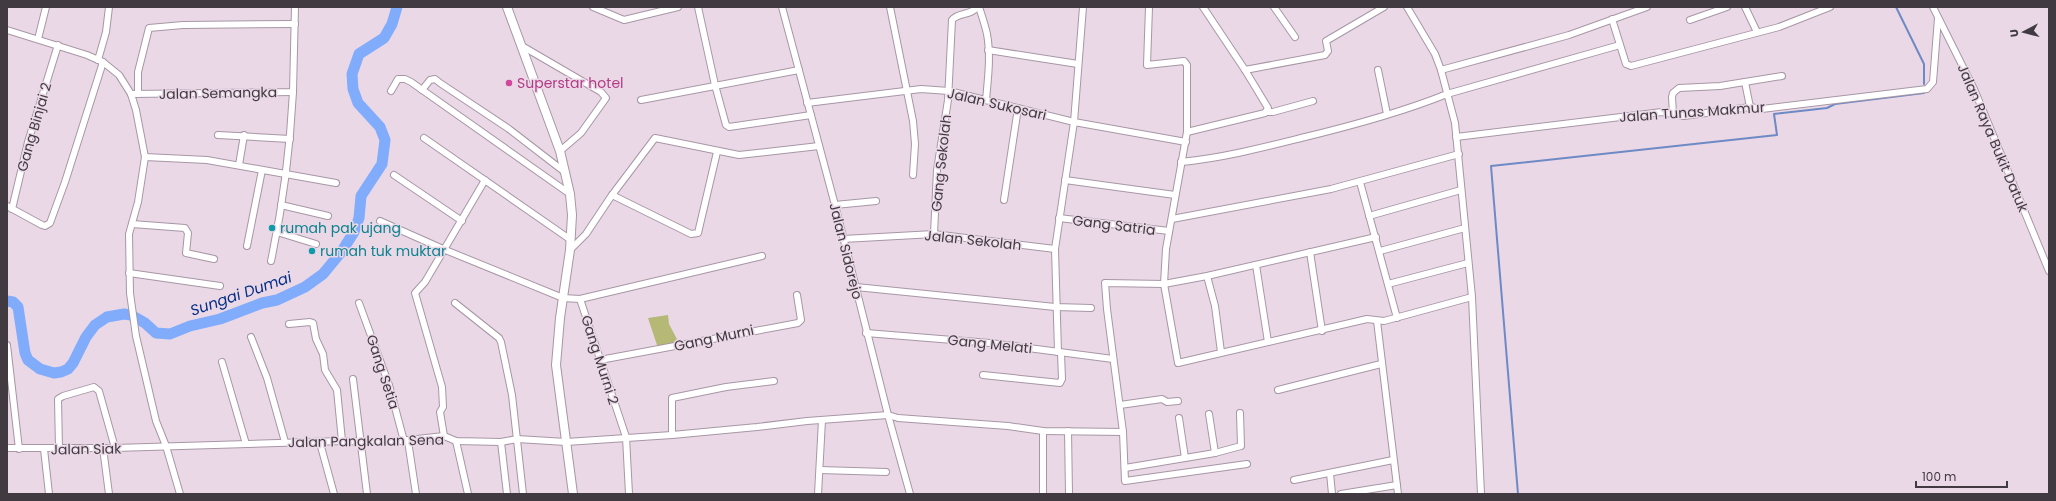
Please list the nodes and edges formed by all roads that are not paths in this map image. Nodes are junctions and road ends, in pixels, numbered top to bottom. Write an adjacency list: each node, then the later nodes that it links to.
1 (46, 7): 31 (street)
2 (109, 7): 36 (street)
3 (295, 7): 27 (street, Jalan Semangka)
4 (507, 7): 34 (main road)
5 (593, 7): 23 (street)
6 (678, 7): 23 (street)
7 (698, 7): 44 (street)
8 (782, 7): 38 (street, Jalan Sidorejo)
9 (890, 7): 46 (street)
10 (978, 7): 35 (street); 48 (street, Gang Sekolah)
11 (1083, 7): 37 (street)
12 (1149, 7): 64 (street)
13 (1203, 7): 39 (street)
14 (1274, 7): 30 (street)
15 (1384, 7): 39 (street)
16 (1407, 7): 41 (street)
17 (1647, 7): 25 (street)
18 (1727, 7): 22 (street)
19 (1745, 7): 29 (street)
20 (1830, 7): 29 (street)
21 (1933, 7): 24 (street, Jalan Raya Bukit Datuk)
22 (1710, 9): 26 (street)
23 (657, 10)
24 (1938, 18): 57 (street, Jalan Tunas Makmur); 122 (street, Jalan Raya Bukit Datuk)
25 (1612, 19): 33 (street); 41 (street)
26 (1690, 20)
27 (295, 24): 49 (street, Jalan Semangka); 51 (street)
28 (7, 30): 31 (street)
29 (1757, 32): 33 (street)
30 (1295, 37)
31 (38, 39): 32 (street)
32 (58, 45): 36 (street); 95 (street, Gang Binjai 2)
33 (1620, 45): 52 (street)
34 (522, 46): 72 (main road); 72 (street)
35 (988, 50): 37 (street); 54 (street)
36 (101, 61): 50 (street); 95 (street)
37 (1078, 64): 63 (street)
38 (799, 70): 44 (street); 56 (street, Jalan Sidorejo)
39 (1246, 70): 59 (street)
40 (1378, 70): 60 (street)
41 (1441, 70): 52 (street)
42 (1782, 76): 43 (street)
43 (1745, 82): 57 (street); 61 (street)
44 (715, 85): 53 (street); 62 (street)
45 (422, 90): 47 (street); 79 (street); 88 (street)
46 (908, 90): 48 (street, Jalan Sukosari); 56 (street, Jalan Sukosari); 82 (street)
47 (390, 91)
48 (949, 91): 54 (street, Jalan Sukosari); 106 (street, Gang Sekolah)
49 (293, 92): 51 (street, Jalan Semangka); 69 (street)
50 (130, 94): 51 (street, Jalan Semangka); 75 (street)
51 (138, 94)
52 (1447, 94): 60 (street); 67 (street)
53 (641, 100)
54 (986, 100): 58 (street, Jalan Sukosari)
55 (1313, 101): 59 (street)
56 (807, 103): 62 (street, Jalan Sidorejo)
57 (1750, 107): 61 (street, Jalan Tunas Makmur)
58 (1018, 108): 63 (street, Jalan Sukosari); 91 (street)
59 (1266, 112): 64 (street)
60 (1387, 114): 76 (street)
61 (1673, 114): 67 (street, Jalan Tunas Makmur)
62 (810, 115): 71 (street, Jalan Sidorejo)
63 (1074, 122): 70 (street, Jalan Sukosari); 84 (street)
64 (1187, 132): 70 (street)
65 (218, 135): 66 (street)
66 (244, 136): 69 (street); 77 (street)
67 (1456, 137): 74 (street)
68 (424, 138): 83 (street)
69 (290, 139): 80 (street)
70 (1186, 142): 76 (street)
71 (819, 146): 73 (street); 94 (street, Jalan Sidorejo)
72 (560, 151): 79 (main road)
73 (717, 152): 89 (street); 89 (street)
74 (1459, 154): 85 (street); 87 (street)
75 (146, 157): 77 (street); 102 (street)
76 (1181, 162): 90 (street)
77 (239, 165): 78 (street)
78 (262, 170): 80 (street); 111 (street)
79 (566, 172): 88 (main road)
80 (285, 174): 86 (street); 93 (street)
81 (394, 175): 101 (street)
82 (913, 175)
83 (485, 180): 101 (street); 109 (street)
84 (1065, 180): 90 (street); 98 (street)
85 (1360, 182): 97 (street); 99 (street)
86 (336, 183)
87 (1461, 190): 97 (street); 103 (street)
88 (570, 194): 109 (main road)
89 (612, 195): 114 (street)
90 (1175, 195): 99 (street)
91 (1004, 200)
92 (876, 201): 94 (street)
93 (281, 205): 96 (street); 105 (street)
94 (835, 205): 108 (street, Jalan Sidorejo)
95 (10, 207)
96 (328, 216)
97 (1369, 216): 107 (street)
98 (1059, 218): 104 (street, Gang Satria); 113 (street)
99 (1172, 219): 104 (street)
100 (380, 221): 112 (street, Gang Murni 2)
101 (462, 221): 112 (street)
102 (132, 224): 118 (street); 123 (street)
103 (1465, 228): 115 (street); 120 (street)
104 (1169, 231): 125 (street)
105 (277, 232): 110 (street); 119 (street)
106 (934, 234): 108 (street, Jalan Sekolah); 113 (street, Jalan Sekolah)
107 (1376, 238): 115 (street); 116 (street)
108 (843, 239): 128 (street, Jalan Sidorejo)
109 (571, 240): 114 (main road)
110 (316, 244)
111 (247, 246)
112 (443, 249): 131 (street, Gang Murni 2); 166 (street)
113 (1055, 249): 135 (street)
114 (570, 250): 131 (main road)
115 (1380, 251): 126 (street)
116 (1310, 252): 121 (street); 140 (street)
117 (762, 256): 132 (street)
118 (214, 259)
119 (271, 261)
120 (1468, 263): 126 (street); 130 (street)
121 (1256, 265): 124 (street); 143 (street)
122 (2049, 271)
123 (129, 273): 127 (street); 178 (street)
124 (1207, 276): 125 (street); 146 (street)
125 (1164, 284): 146 (street); 147 (street)
126 (1388, 284): 137 (street)
127 (220, 286)
128 (856, 287): 135 (street); 141 (street, Jalan Sidorejo)
129 (797, 294): 148 (street, Gang Murni)
130 (1472, 297): 137 (street); 213 (street)
131 (563, 298): 132 (street, Gang Murni 2); 174 (main road)
132 (580, 299): 148 (street, Gang Murni 2)
133 (359, 303): 170 (street, Gang Setia)
134 (455, 303): 168 (street)
135 (1055, 307): 136 (street); 145 (street)
136 (1091, 308)
137 (1397, 318): 138 (street)
138 (1377, 321): 140 (street); 150 (street)
139 (289, 324): 169 (street)
140 (1322, 331): 143 (street)
141 (866, 333): 145 (street, Gang Melati); 159 (street, Jalan Sidorejo)
142 (252, 337): 172 (street)
143 (1268, 342): 146 (street)
144 (7, 345): 182 (street)
145 (1059, 352): 147 (street, Gang Melati); 151 (street)
146 (1221, 352)
147 (1114, 359): 156 (street)
148 (600, 360): 167 (street, Gang Murni 2)
149 (222, 362): 177 (street)
150 (1381, 364): 154 (street); 187 (street)
151 (983, 375)
152 (353, 379): 176 (street)
153 (774, 381): 165 (street)
154 (1278, 390)
155 (1178, 401): 156 (street)
156 (1120, 404): 164 (street)
157 (1240, 413): 185 (street)
158 (1209, 414): 185 (street)
159 (888, 415): 161 (street, Jalan Pangkalan Sena); 162 (street, Jalan Pangkalan Sena); 207 (street, Jalan Sidorejo)
160 (1179, 418): 186 (street)
161 (822, 420): 165 (street, Jalan Pangkalan Sena); 190 (street)
162 (1044, 431): 163 (street, Jalan Pangkalan Sena); 208 (street)
163 (1068, 431): 164 (street, Jalan Pangkalan Sena); 209 (street)
164 (1123, 432): 189 (street)
165 (672, 434): 167 (street, Jalan Pangkalan Sena)
166 (444, 436): 170 (street, Jalan Pangkalan Sena); 171 (street, Jalan Pangkalan Sena)
167 (626, 436): 174 (street, Jalan Pangkalan Sena); 205 (street, Gang Murni 2)
168 (518, 439): 173 (street, Jalan Pangkalan Sena); 174 (street, Jalan Pangkalan Sena); 203 (street)
169 (342, 441): 175 (street, Jalan Pangkalan Sena); 176 (street, Jalan Pangkalan Sena)
170 (406, 441): 176 (street, Jalan Pangkalan Sena); 200 (street, Gang Setia)
171 (456, 441): 173 (street, Jalan Pangkalan Sena); 201 (street)
172 (286, 442): 175 (street, Jalan Pangkalan Sena); 177 (street, Jalan Pangkalan Sena)
173 (501, 442): 202 (street)
174 (566, 442): 204 (main road)
175 (320, 443): 198 (street)
176 (361, 443): 199 (street)
177 (246, 444): 178 (street, Jalan Pangkalan Sena)
178 (166, 446): 181 (street, Jalan Siak); 197 (street)
179 (7, 448): 182 (street, Jalan Siak)
180 (103, 448): 181 (street, Jalan Siak); 184 (street, Jalan Siak); 196 (street)
181 (115, 448): 184 (street)
182 (19, 449): 183 (street, Jalan Siak)
183 (44, 449): 184 (street, Jalan Siak); 195 (street)
184 (59, 449)
185 (1215, 453): 186 (street)
186 (1184, 458): 189 (street)
187 (1393, 460): 192 (street); 194 (street)
188 (1247, 464): 189 (street)
189 (1124, 468)
190 (820, 470): 191 (street); 206 (street)
191 (886, 472)
192 (1330, 473): 193 (street); 210 (street)
193 (1294, 480)
194 (1397, 485): 211 (street); 212 (street)
195 (49, 494)
196 (109, 494)
197 (180, 494)
198 (334, 494)
199 (367, 494)
200 (416, 494)
201 (468, 494)
202 (507, 494)
203 (523, 494)
204 (573, 494)
205 (629, 494)
206 (818, 494)
207 (910, 494)
208 (1042, 494)
209 (1069, 494)
210 (1332, 494)
211 (1341, 494)
212 (1398, 494)
213 (1481, 494)

